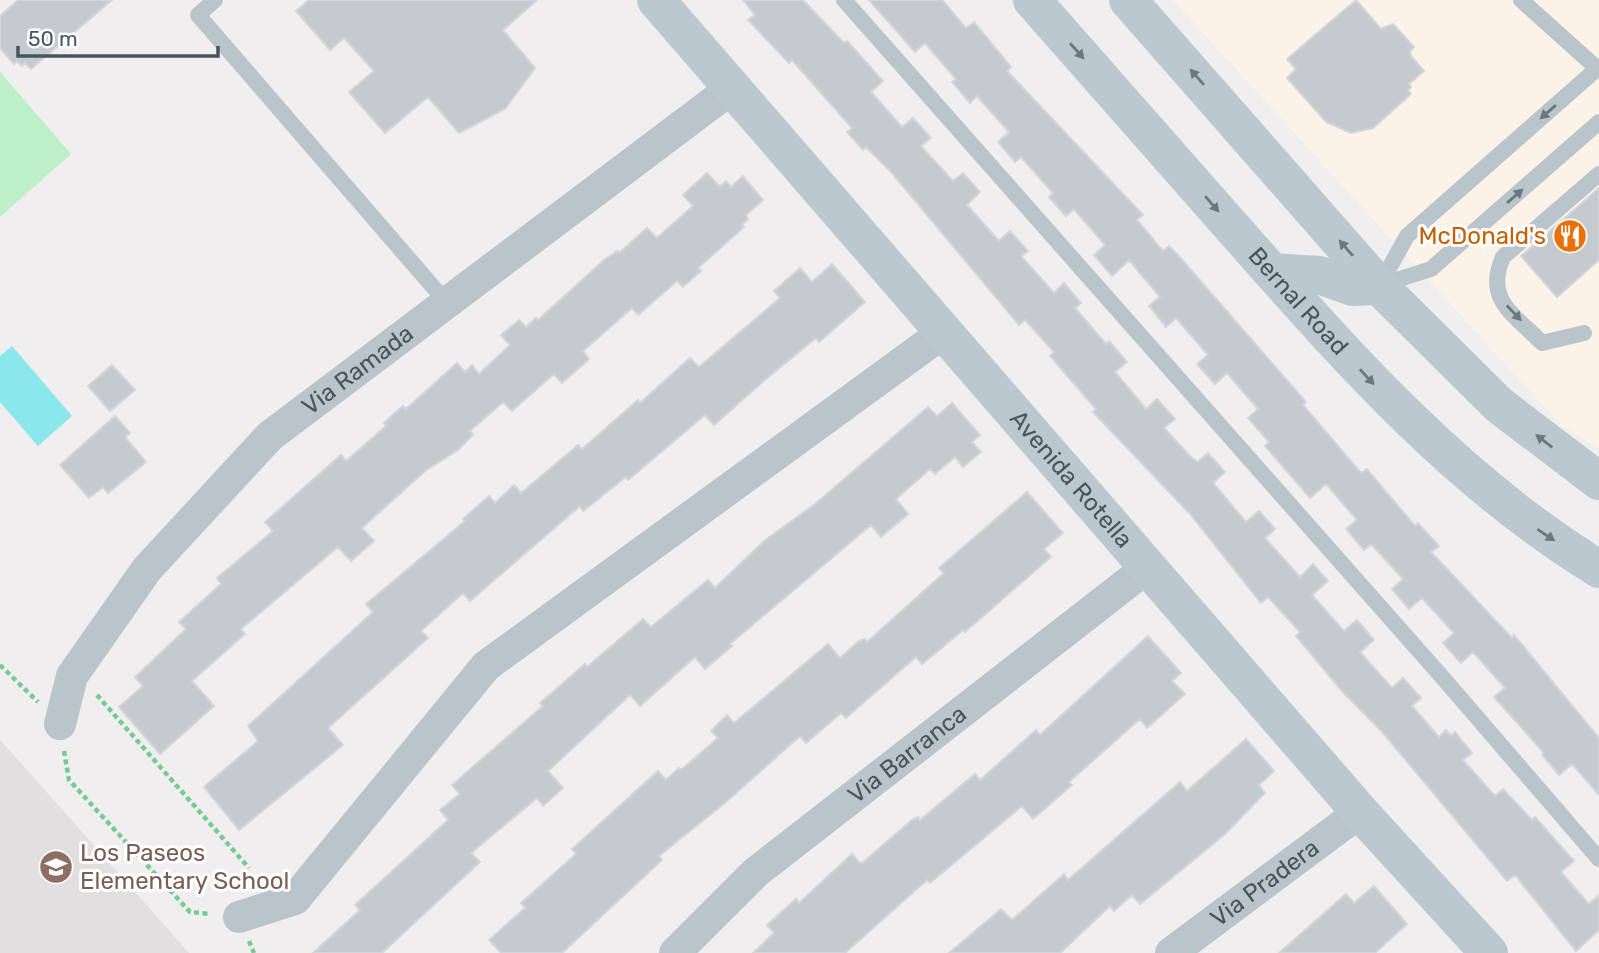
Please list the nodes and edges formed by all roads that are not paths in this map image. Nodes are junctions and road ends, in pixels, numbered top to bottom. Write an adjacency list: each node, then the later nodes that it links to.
1 (215, 0): 13 (lane)
2 (656, 0): 8 (main road, Avenida Rotella)
3 (844, 0): 21 (lane)
4 (1032, 0): 11 (main road, Bernal Road, one-way to 11)
5 (1128, 0): 12 (main road, one-way to 5)
6 (1521, 0): 7 (lane)
7 (1599, 68): 12 (lane, one-way to 12)
8 (732, 88): 13 (street, Via Ramada); 14 (main road, Avenida Rotella)
9 (1599, 122): 12 (lane, one-way to 9)
10 (1599, 174): 15 (lane, one-way to 15)
11 (1272, 272): 12 (main road); 18 (main road, Bernal Road, one-way to 18)
12 (1379, 286): 16 (main road, one-way to 12)
13 (447, 303): 19 (street, Via Ramada)
14 (944, 332): 17 (main road, Avenida Rotella); 22 (street)
15 (1584, 333)
16 (1599, 481)
17 (1147, 567): 20 (main road, Avenida Rotella); 23 (street, Via Barranca)
18 (1599, 569)
19 (60, 724)
20 (1360, 812): 24 (street, Via Pradera); 25 (main road, Avenida Rotella)
21 (1599, 859)
22 (239, 917)
23 (675, 953)
24 (1171, 953)
25 (1489, 953)

